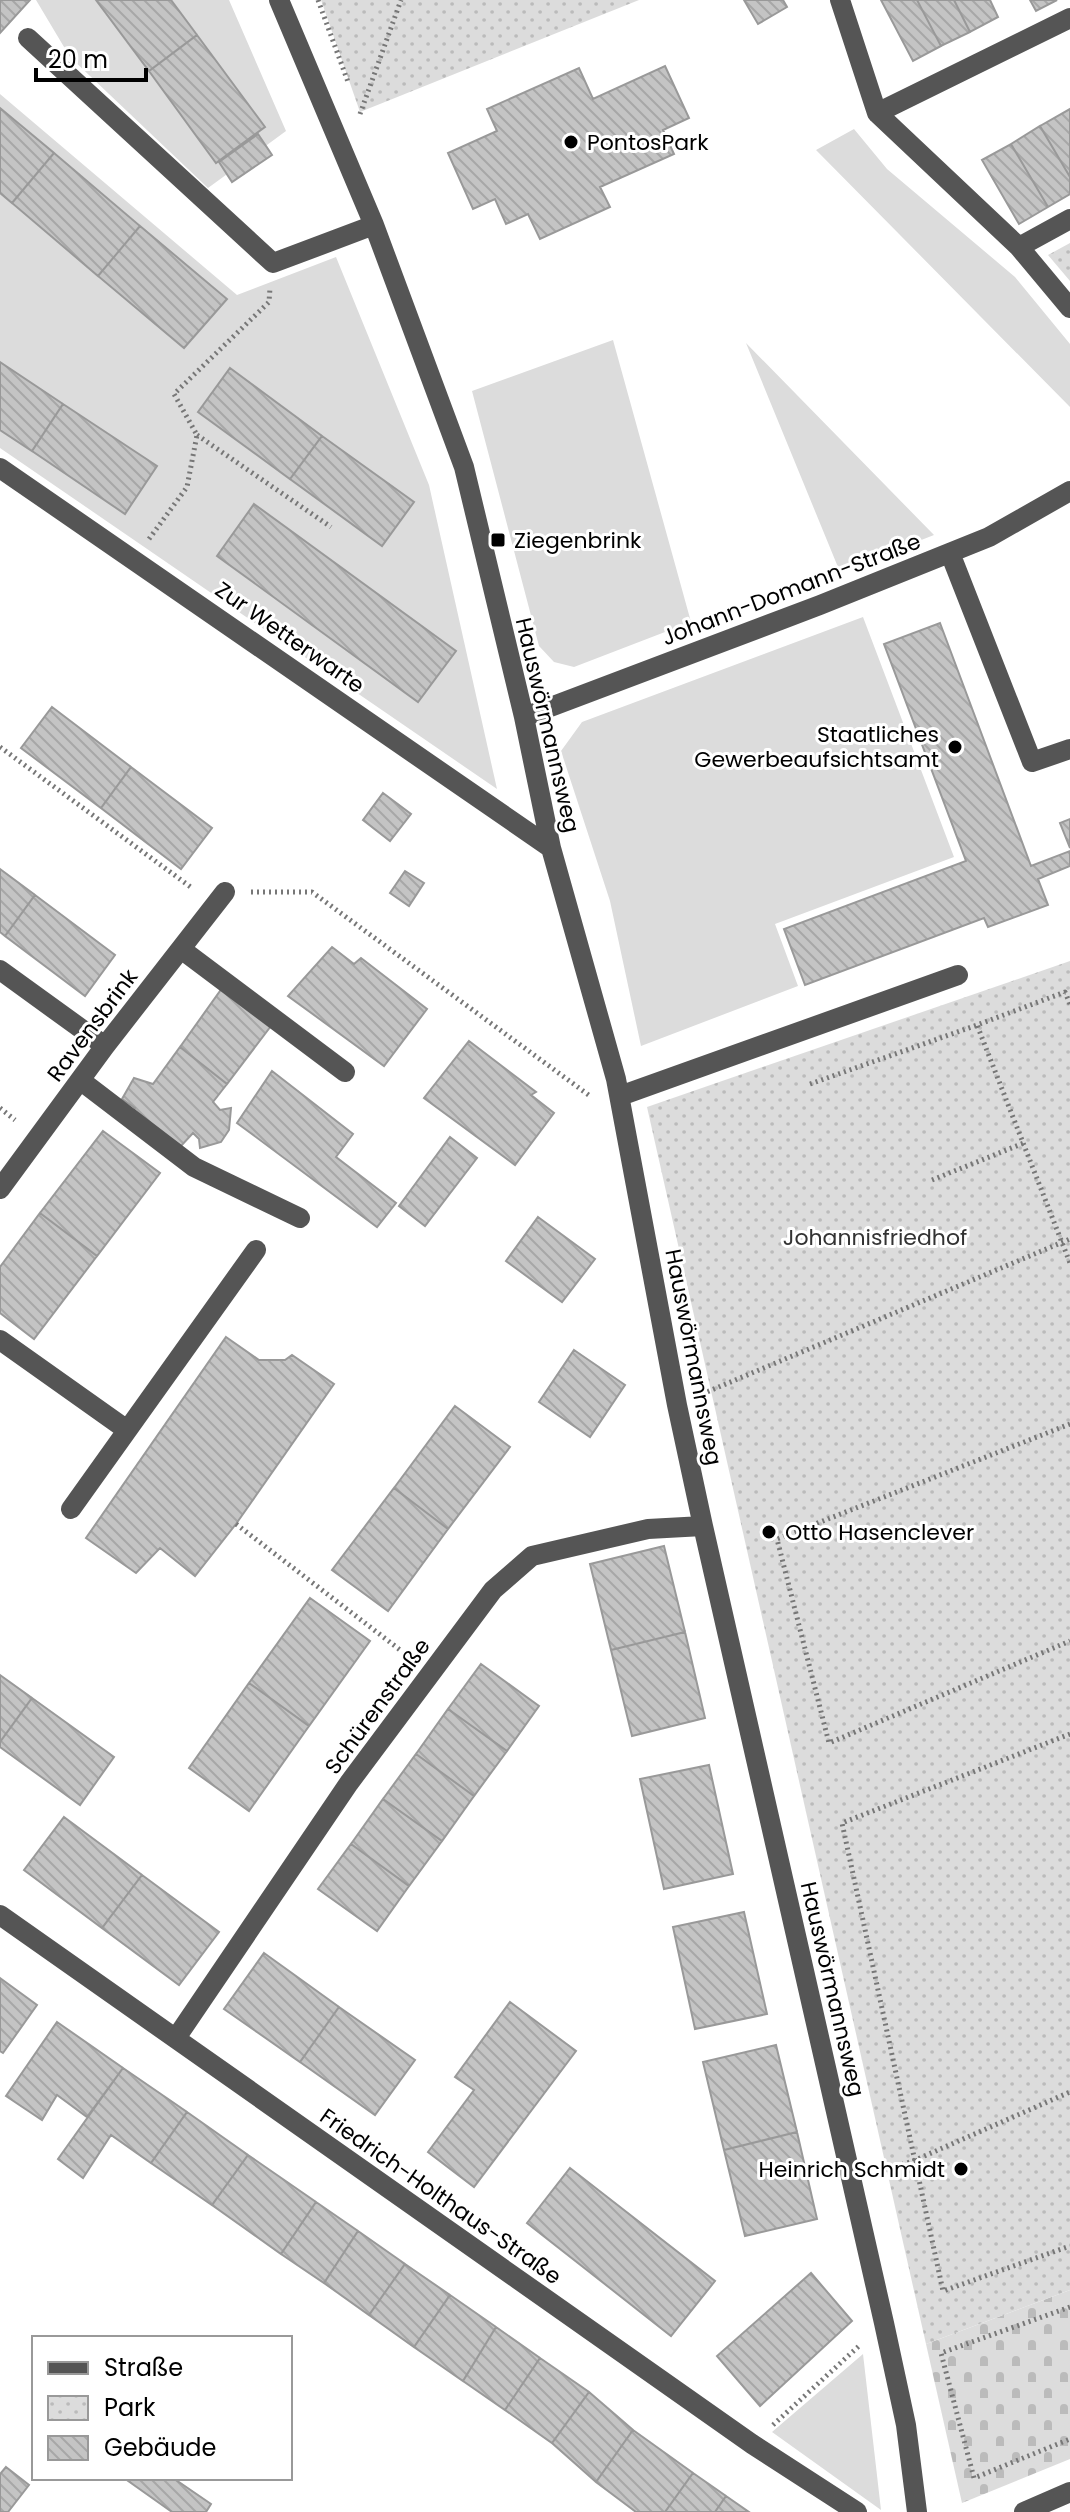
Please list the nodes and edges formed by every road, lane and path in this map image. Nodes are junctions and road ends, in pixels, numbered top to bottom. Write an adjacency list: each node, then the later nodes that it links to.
1 (279, 0): 9 (street, Hauswörmannsweg)
2 (401, 0): 7 (path)
3 (840, 0): 6 (street)
4 (1070, 18): 6 (street)
5 (28, 38): 11 (street)
6 (877, 113): 10 (street)
7 (360, 114)
8 (1070, 219): 10 (street)
9 (374, 225): 11 (street); 19 (street, Hauswörmannsweg)
10 (1019, 247): 12 (street)
11 (273, 263): 13 (path)
12 (1070, 308)
13 (197, 435): 16 (path); 18 (path)
14 (0, 468): 18 (street, Zur Wetterwarte)
15 (1070, 492): 17 (street, Johann-Domann-Straße)
16 (331, 527)
17 (950, 553): 19 (street, Johann-Domann-Straße); 21 (street)
18 (135, 560): 22 (street, Zur Wetterwarte)
19 (524, 717): 22 (street, Hauswörmannsweg)
20 (0, 747): 23 (path)
21 (1070, 749)
22 (551, 848): 34 (street, Hauswörmannsweg)
23 (220, 898): 24 (street, Ravensbrink); 35 (path)
24 (181, 949): 30 (street, Ravensbrink); 31 (street)
25 (0, 970): 30 (street)
26 (958, 975): 34 (street)
27 (1068, 991): 28 (path); 29 (path)
28 (1070, 1004)
29 (977, 1025): 33 (path); 36 (path)
30 (105, 1046): 32 (street, Ravensbrink)
31 (345, 1072)
32 (80, 1080): 38 (street, Ravensbrink); 39 (street)
33 (810, 1084)
34 (620, 1096): 35 (street, Hauswörmannsweg)
35 (626, 1123): 44 (street, Hauswörmannsweg)
36 (1024, 1143): 37 (path); 40 (path)
37 (932, 1180)
38 (0, 1189)
39 (300, 1218)
40 (1067, 1240): 42 (path); 44 (path)
41 (256, 1250): 46 (street)
42 (1070, 1263)
43 (0, 1340): 46 (street)
44 (677, 1405): 49 (street, Hauswörmannsweg)
45 (1070, 1424): 50 (path)
46 (127, 1430): 47 (street)
47 (71, 1509)
48 (236, 1524): 51 (path)
49 (703, 1526): 51 (street, Schürenstraße); 57 (street, Hauswörmannsweg)
50 (1070, 1641)
51 (431, 1673): 54 (street, Schürenstraße)
52 (1070, 1734): 56 (path)
53 (0, 1915): 54 (street, Friedrich-Holthaus-Straße)
54 (176, 2038): 62 (street, Friedrich-Holthaus-Straße)
55 (1070, 2092): 56 (path)
56 (913, 2161): 57 (path); 58 (path)
57 (852, 2180): 60 (street, Hauswörmannsweg)
58 (1070, 2246)
59 (1070, 2307): 61 (path)
60 (884, 2323): 62 (path); 65 (street, Hauswörmannsweg)
61 (1070, 2439)
62 (752, 2444): 64 (street, Friedrich-Holthaus-Straße)
63 (1070, 2492): 66 (street)
64 (857, 2512)
65 (917, 2512)
66 (1024, 2512)

